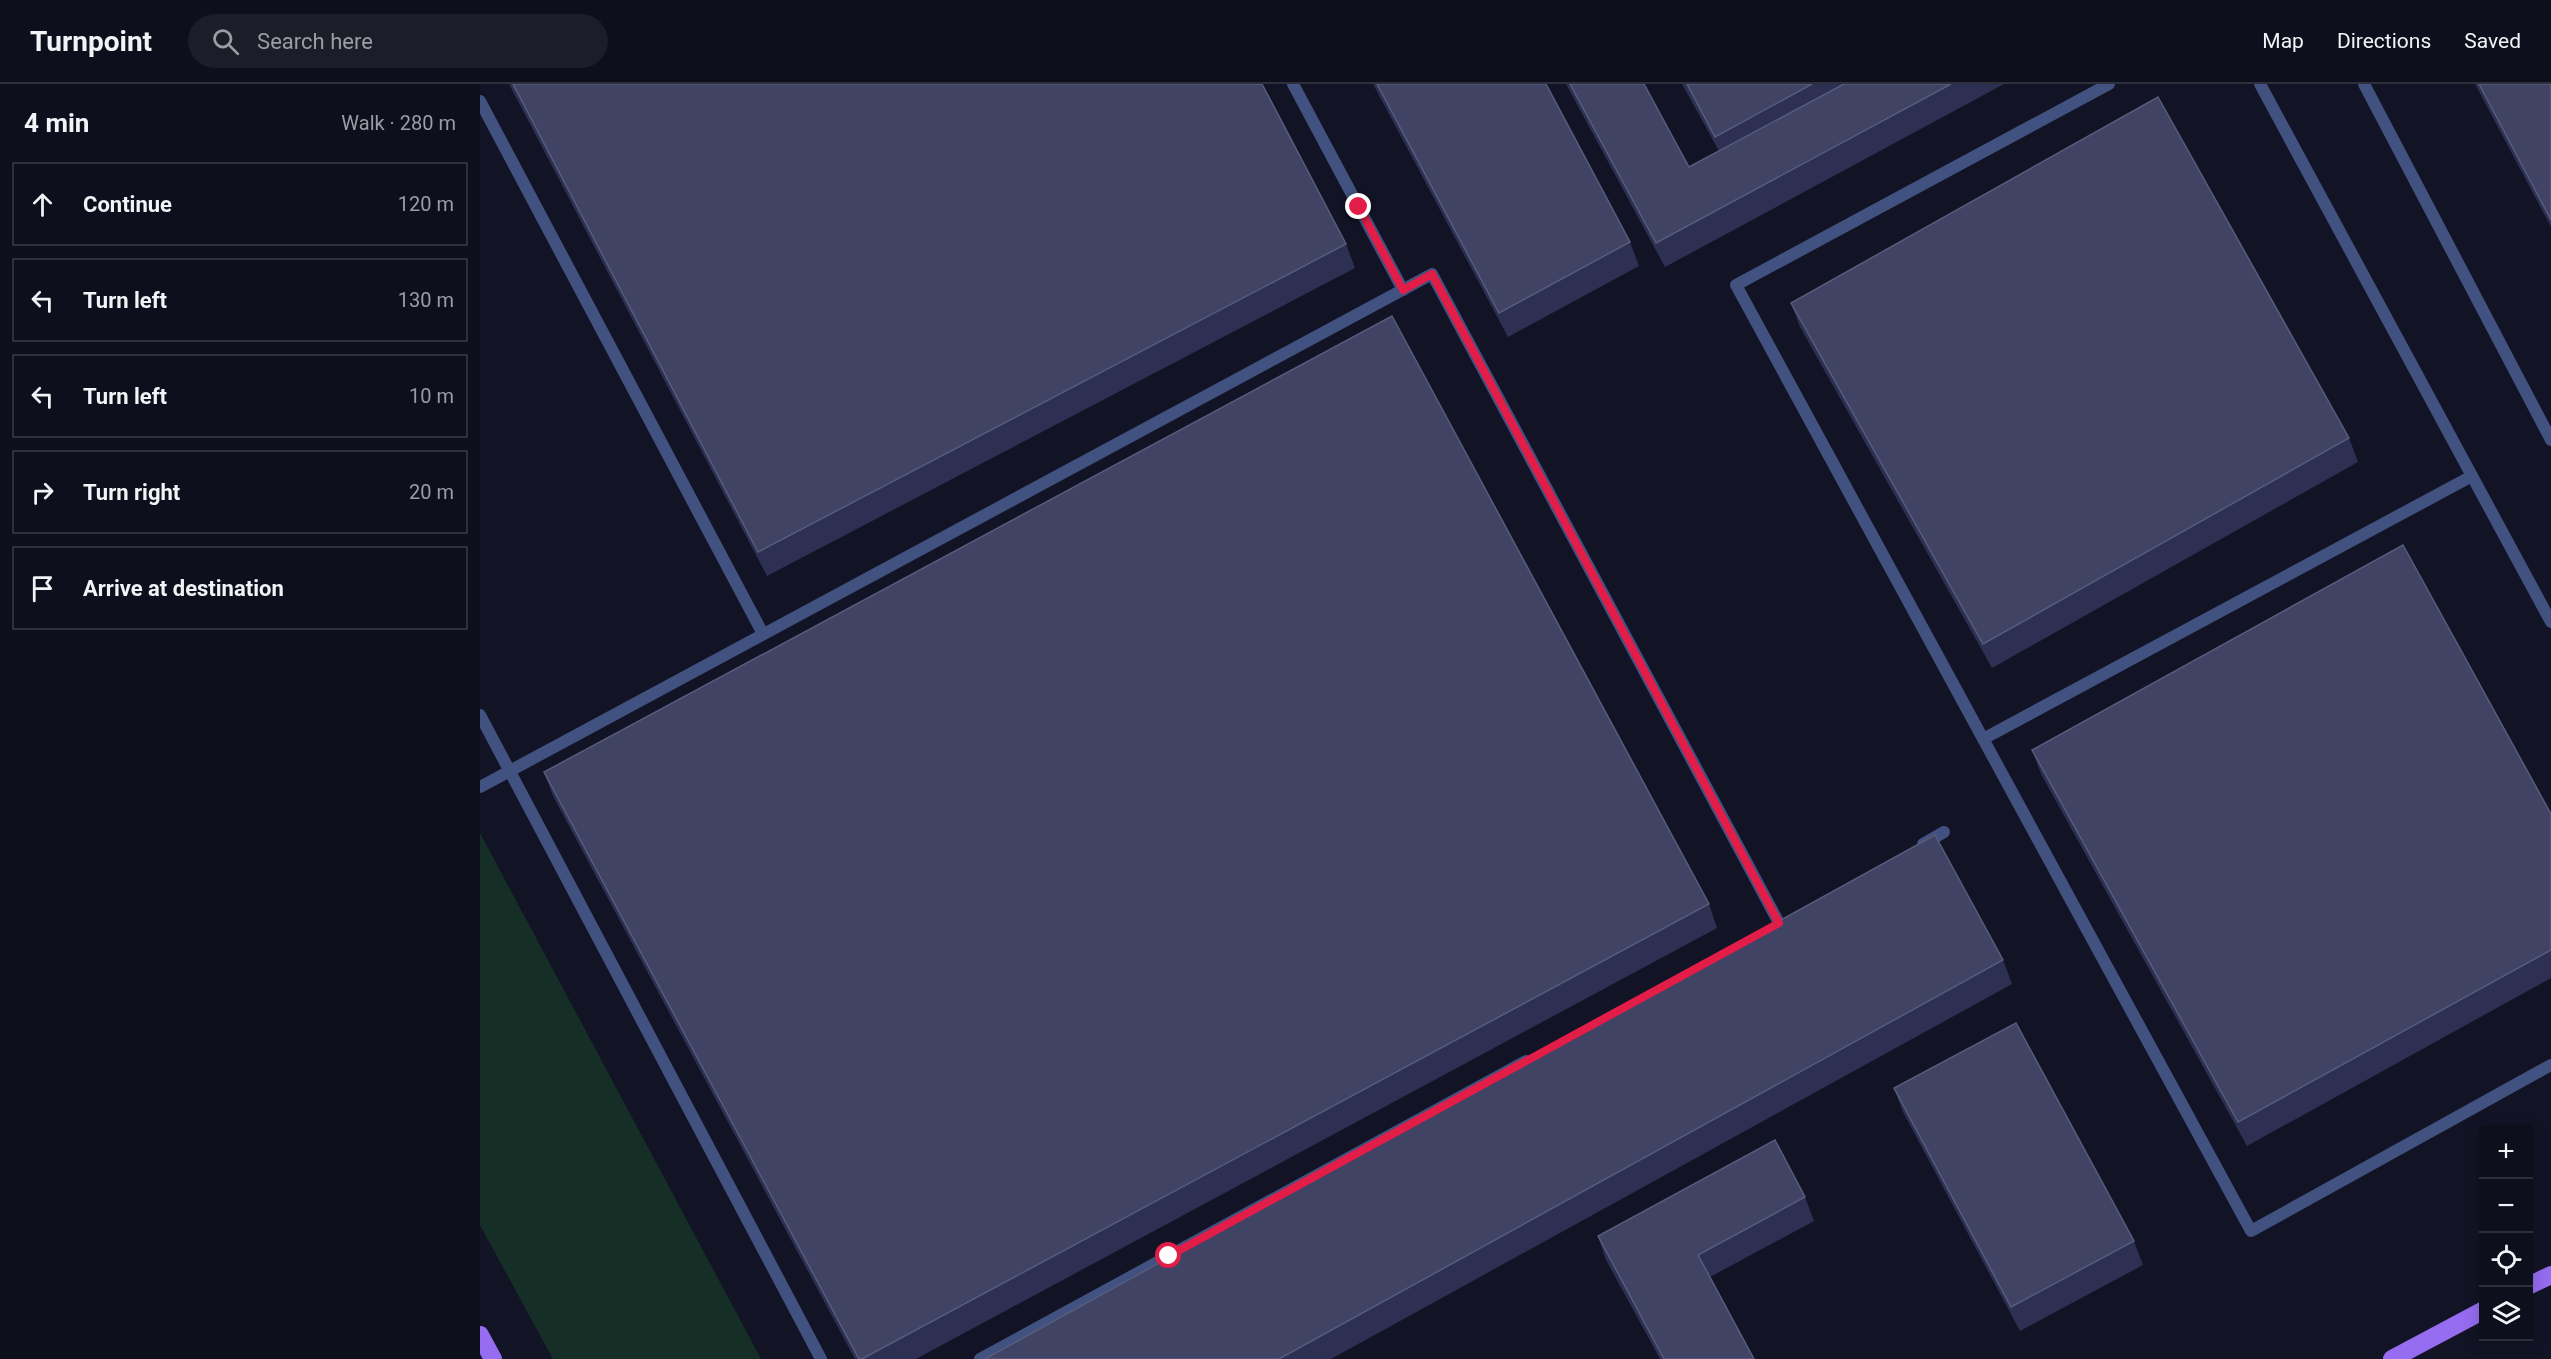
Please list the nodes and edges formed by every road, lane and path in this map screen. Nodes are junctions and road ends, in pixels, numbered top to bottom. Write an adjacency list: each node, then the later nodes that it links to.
1 (1293, 84): 6 (lane)
2 (2109, 84): 12 (lane)
3 (2260, 84): 8 (lane)
4 (2364, 84): 7 (lane)
5 (480, 101): 10 (lane)
6 (1403, 290): 10 (lane); 17 (lane)
7 (2551, 440)
8 (2472, 476): 9 (lane); 12 (lane)
9 (2551, 622)
10 (763, 634): 13 (lane)
11 (480, 715): 13 (lane)
12 (1983, 739): 19 (lane)
13 (510, 771): 14 (lane); 25 (lane)
14 (480, 787)
15 (1944, 832): 16 (lane)
16 (1913, 849)
17 (1779, 923)
18 (1537, 1055): 26 (lane)
19 (2551, 1065)
20 (2551, 1275): 21 (main road)
21 (2533, 1285)
22 (2479, 1313): 27 (main road)
23 (480, 1335): 24 (main road)
24 (492, 1359)
25 (821, 1359)
26 (980, 1359)
27 (2392, 1359)

